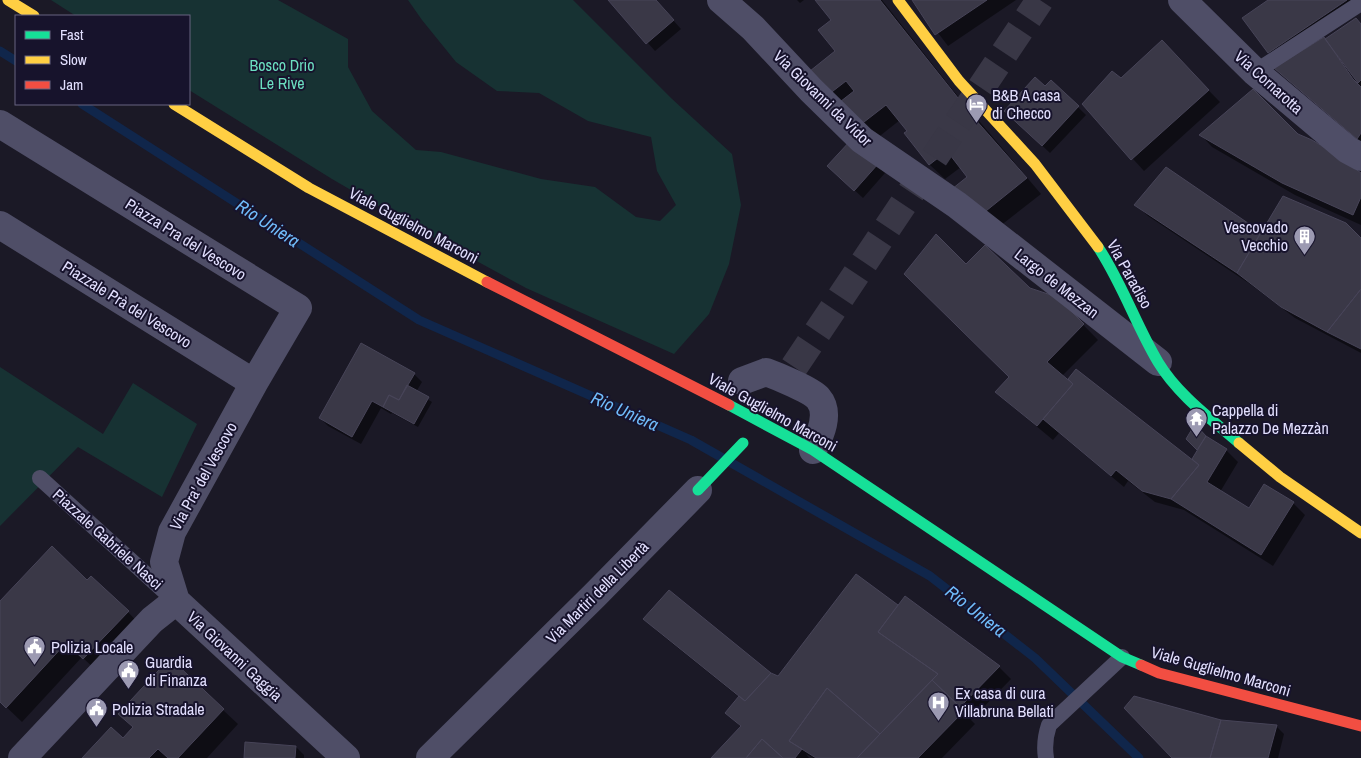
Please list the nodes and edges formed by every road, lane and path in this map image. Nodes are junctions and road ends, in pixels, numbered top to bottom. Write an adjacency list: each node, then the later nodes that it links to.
1 (8, 0): 6 (street)
2 (721, 0): 11 (street, Via Giovanni da Vidor)
3 (898, 0): 13 (street, Via Paradiso)
4 (1182, 0): 7 (street, Via Cornarotta)
5 (1361, 3): 7 (lane)
6 (32, 15)
7 (1255, 72): 10 (street, Via Cornarotta)
8 (176, 105): 16 (street, Viale Guglielmo Marconi)
9 (0, 124): 15 (street, Piazza Pra del Vescovo)
10 (1361, 157)
11 (957, 205): 13 (street, Largo de Mezzan)
12 (0, 225): 15 (street, Piazzale Prà del Vescovo)
13 (1158, 362): 21 (street, Via Paradiso)
14 (742, 381): 18 (street)
15 (254, 383): 22 (street, Via Pra' del Vescovo)
16 (758, 419): 17 (street, Via Martiri della Libertà); 18 (street, Viale Guglielmo Marconi)
17 (741, 446): 20 (street, Via Martiri della Libertà)
18 (814, 450): 23 (street, Viale Guglielmo Marconi)
19 (40, 478): 22 (lane, Piazzale Gabriele Nasci)
20 (701, 486): 27 (street, Via Martiri della Libertà)
21 (1361, 533)
22 (176, 601): 25 (street, Via Giovanni Gaggia); 26 (street, Via Giovanni Gaggia)
23 (1122, 657): 24 (street, Viale Guglielmo Marconi); 28 (lane)
24 (1361, 726)
25 (22, 758)
26 (346, 758)
27 (430, 758)
28 (1046, 758)

